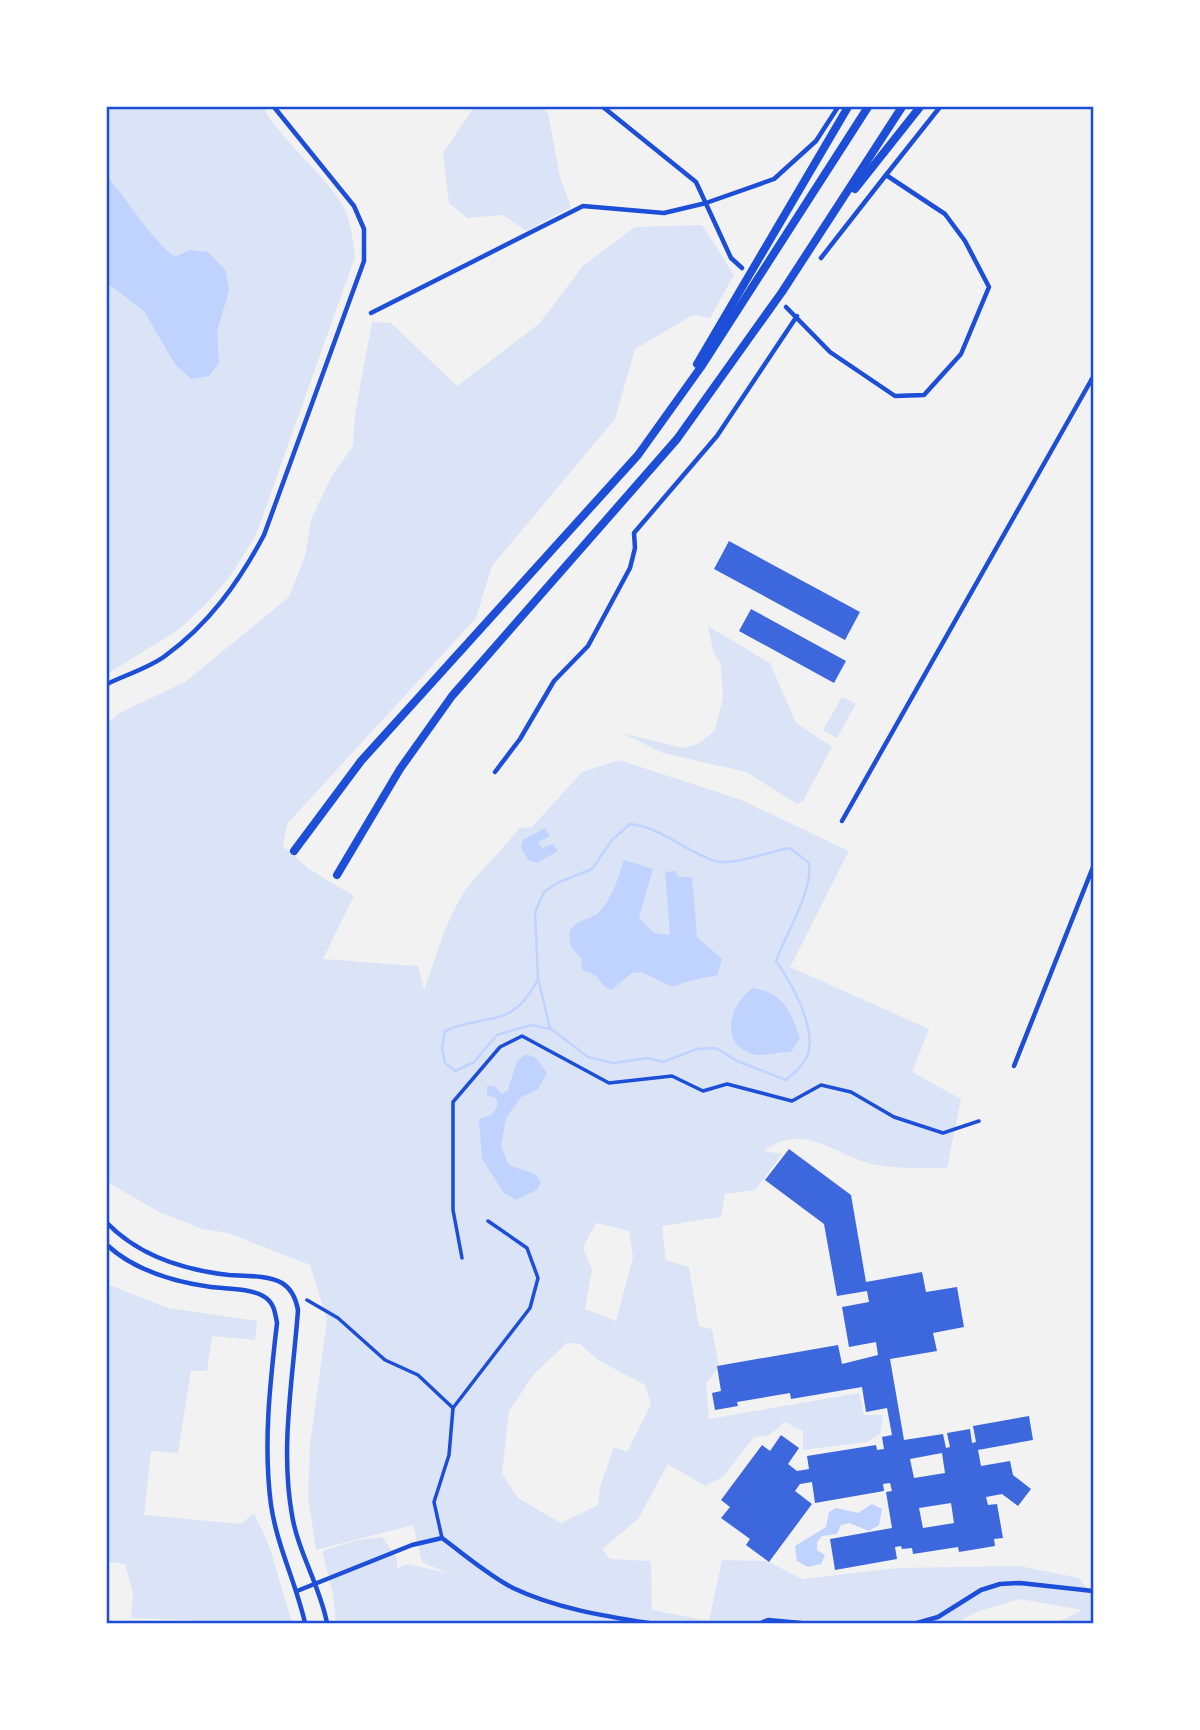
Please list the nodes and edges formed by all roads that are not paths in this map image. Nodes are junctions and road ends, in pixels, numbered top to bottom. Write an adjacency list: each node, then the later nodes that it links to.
1 (274, 107): 19 (street)
2 (603, 107): 10 (street)
3 (838, 107): 10 (street)
4 (848, 107): 18 (highway)
5 (868, 107): 18 (highway)
6 (902, 107): 11 (highway)
7 (920, 107): 11 (highway)
8 (940, 107): 9 (street)
9 (886, 174): 12 (street); 16 (street)
10 (706, 203): 13 (street); 15 (street)
11 (825, 227): 24 (highway)
12 (821, 258)
13 (742, 268)
14 (786, 307): 16 (street)
15 (371, 313)
16 (797, 316): 20 (street)
17 (1093, 377): 21 (street)
18 (673, 406): 22 (highway)
19 (107, 684)
20 (495, 772)
21 (842, 821)
22 (294, 851)
23 (1093, 867): 25 (street)
24 (337, 875)
25 (1014, 1066)
26 (979, 1121): 30 (street)
27 (488, 1221): 32 (street)
28 (107, 1223): 34 (street)
29 (107, 1245): 35 (street)
30 (462, 1258)
31 (307, 1300): 32 (street)
32 (453, 1408): 33 (street)
33 (442, 1538): 34 (street); 39 (street)
34 (315, 1585): 35 (street); 38 (street)
35 (296, 1591): 37 (street)
36 (1093, 1591): 42 (street)
37 (305, 1623)
38 (327, 1623)
39 (649, 1623)
40 (761, 1623): 41 (street)
41 (801, 1623)
42 (917, 1623)

